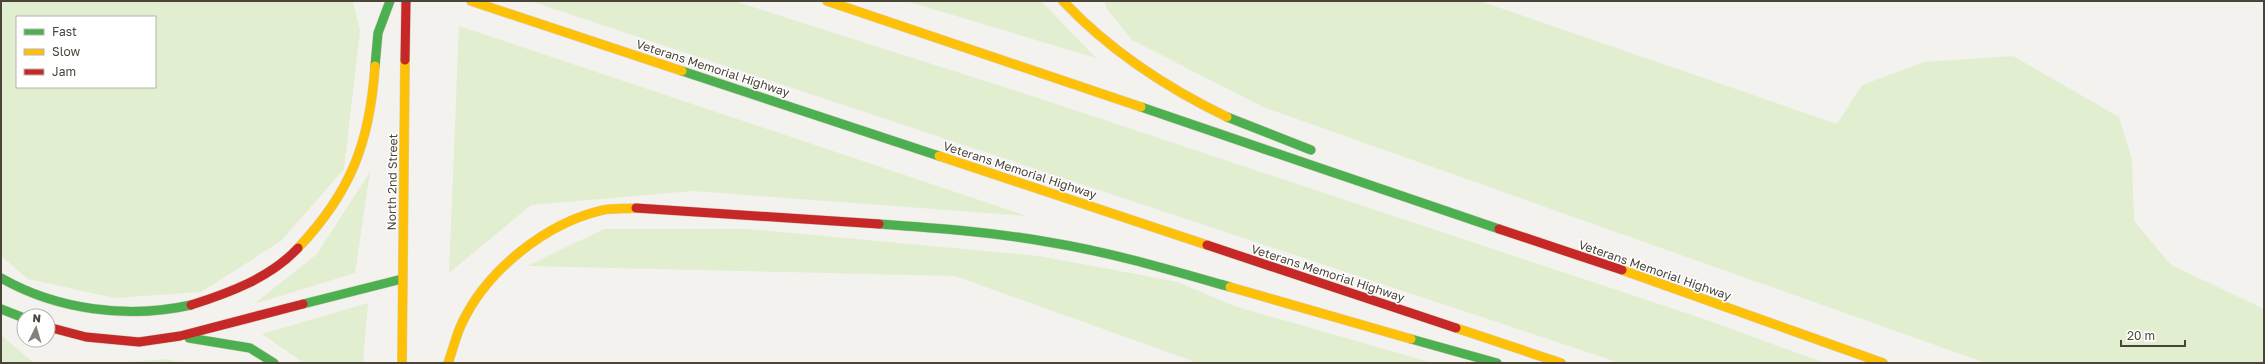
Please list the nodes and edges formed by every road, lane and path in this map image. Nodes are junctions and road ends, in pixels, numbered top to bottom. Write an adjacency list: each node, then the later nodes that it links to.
1 (390, 1): 9 (main road)
2 (406, 1): 10 (main road, North 2nd Street)
3 (471, 1): 19 (main road, Veterans Memorial Highway)
4 (828, 1): 8 (main road, Veterans Memorial Highway)
5 (1063, 1): 6 (main road)
6 (1321, 154)
7 (1411, 189): 8 (main road)
8 (1627, 272): 20 (main road, Veterans Memorial Highway)
9 (1, 278)
10 (402, 279): 14 (main road); 16 (main road, North 2nd Street)
11 (1, 309): 12 (main road)
12 (16, 315)
13 (56, 329): 14 (main road)
14 (180, 336): 15 (main road)
15 (274, 363)
16 (402, 363)
17 (448, 363): 18 (main road)
18 (1497, 363)
19 (1562, 363)
20 (1883, 363)

